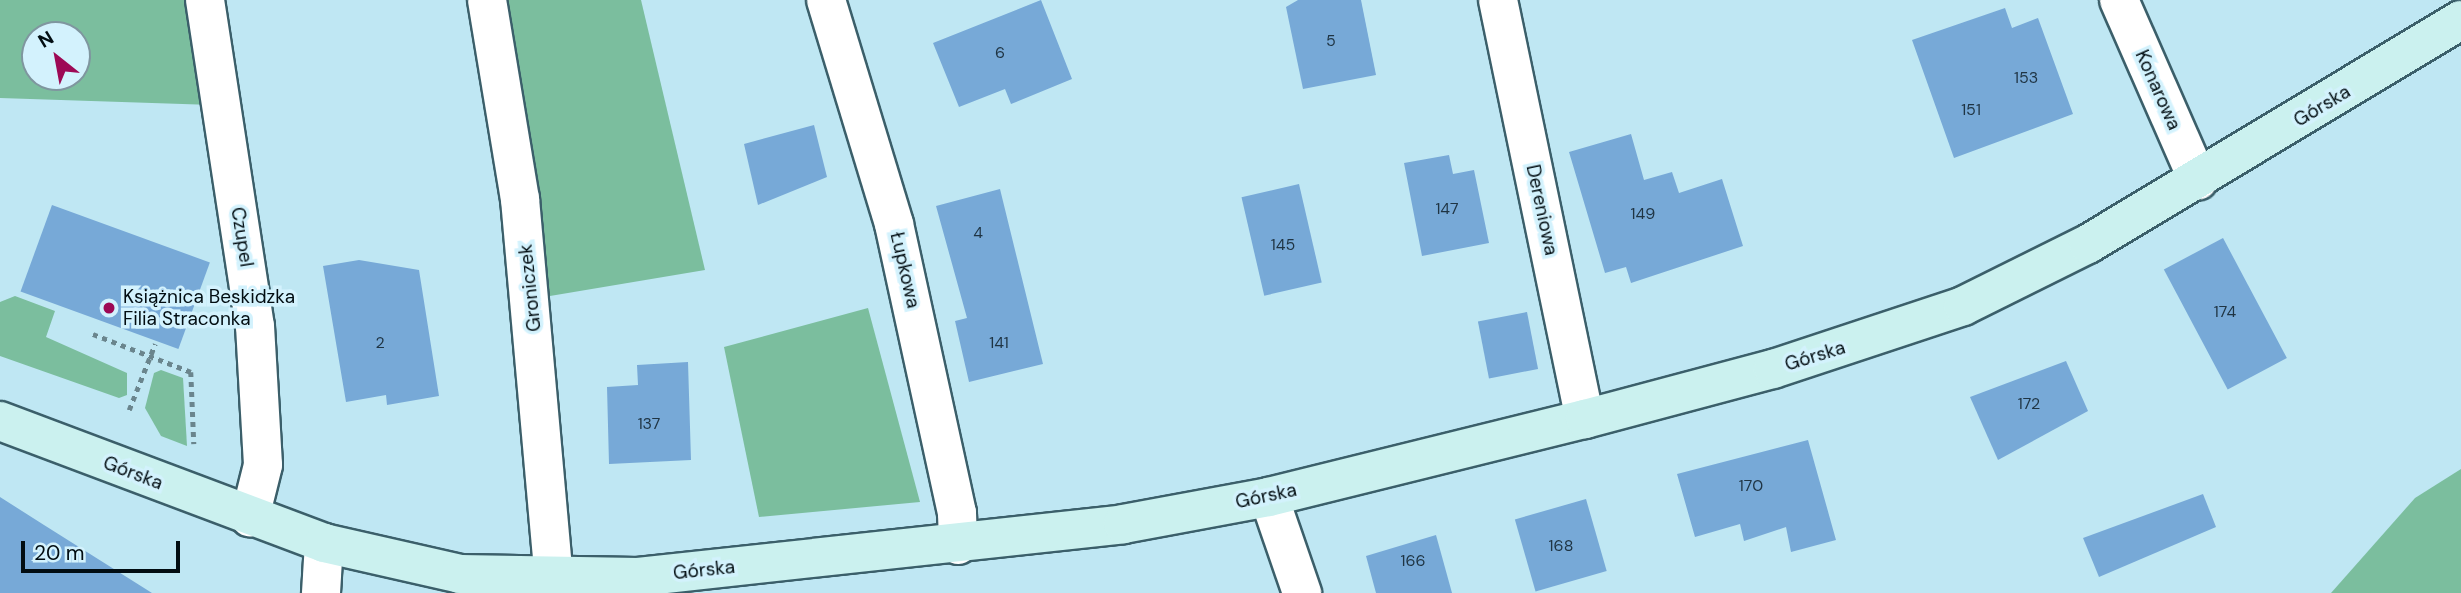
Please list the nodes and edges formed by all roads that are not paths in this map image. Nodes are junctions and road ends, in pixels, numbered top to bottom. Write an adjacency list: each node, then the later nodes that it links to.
1 (205, 0): 11 (street, Czupel)
2 (487, 0): 14 (street, Groniczek)
3 (826, 0): 13 (street, Łupkowa)
4 (1498, 0): 8 (street, Dereniowa)
5 (2119, 0): 7 (street, Konarowa)
6 (2461, 20): 7 (street, Górska)
7 (2198, 180): 8 (street, Górska)
8 (1586, 419): 10 (street, Górska)
9 (0, 421): 11 (street, Górska)
10 (1269, 497): 13 (street, Górska); 17 (street)
11 (250, 517): 12 (street, Górska)
12 (324, 543): 15 (street, Górska); 16 (street)
13 (958, 545): 14 (street, Górska)
14 (554, 579): 15 (street, Górska)
15 (460, 584)
16 (321, 593)
17 (1302, 593)

